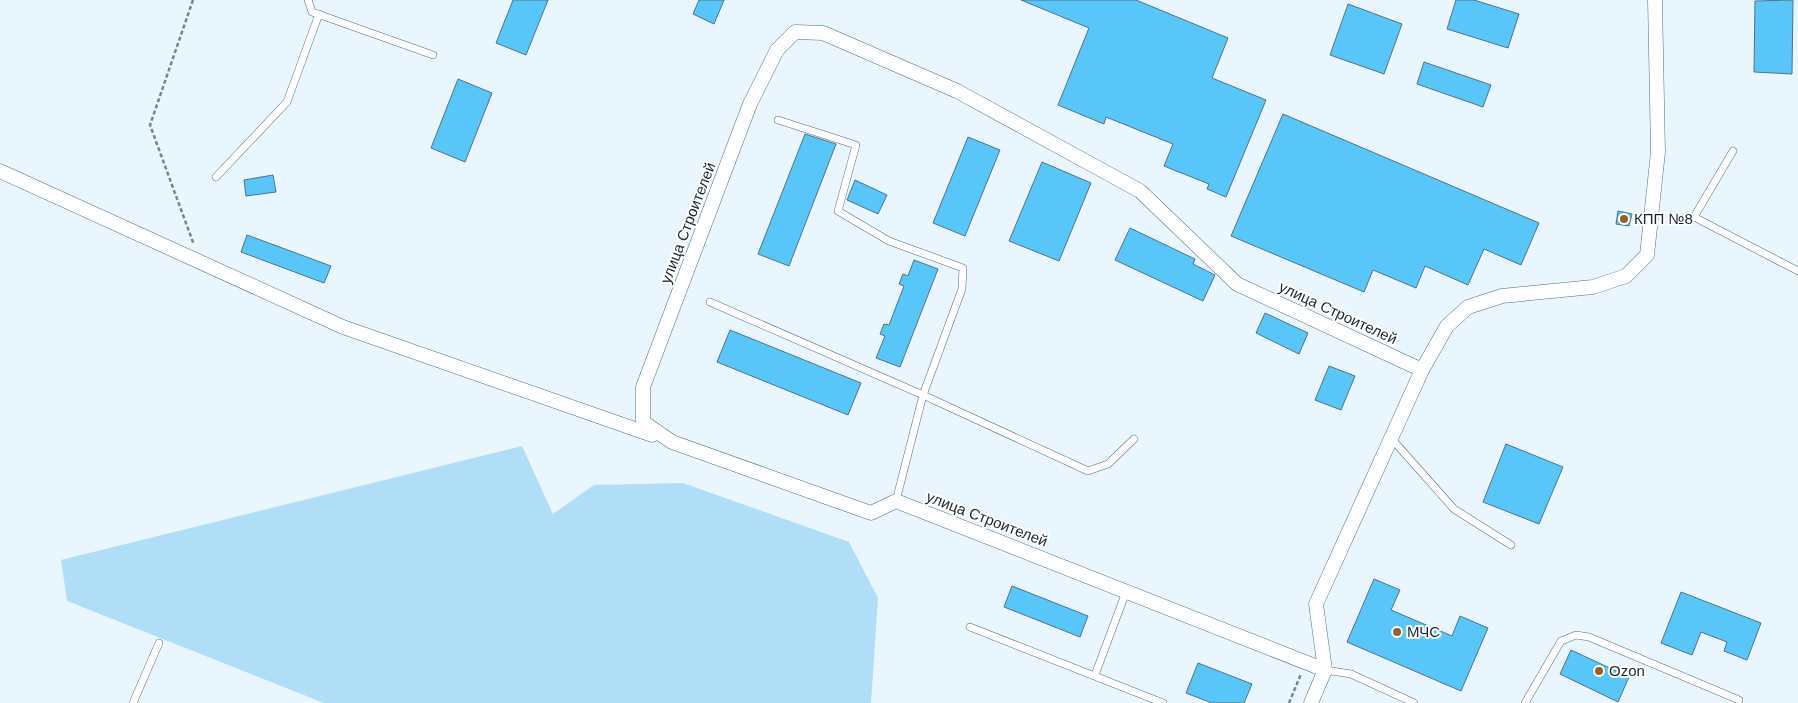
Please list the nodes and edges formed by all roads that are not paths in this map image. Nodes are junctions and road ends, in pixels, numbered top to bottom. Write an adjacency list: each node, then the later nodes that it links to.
1 (308, 0): 3 (lane)
2 (1655, 0): 11 (street)
3 (319, 14): 4 (lane); 8 (lane)
4 (432, 55)
5 (778, 120): 12 (lane)
6 (1732, 151): 9 (lane)
7 (0, 171): 15 (street)
8 (216, 177)
9 (1798, 271)
10 (710, 302): 12 (lane)
11 (1422, 370): 13 (street); 15 (street, улица Строителей)
12 (923, 395): 14 (lane); 16 (lane)
13 (1391, 438): 17 (lane); 21 (street)
14 (1134, 439)
15 (672, 442): 16 (street, улица Строителей)
16 (896, 501): 18 (street, улица Строителей)
17 (1510, 545)
18 (1126, 592): 21 (street, улица Строителей); 22 (lane)
19 (970, 627): 22 (lane)
20 (159, 642): 24 (lane)
21 (1325, 670): 26 (street); 27 (lane)
22 (1094, 675): 25 (lane)
23 (1739, 700): 28 (lane)
24 (134, 703)
25 (1163, 703)
26 (1311, 703)
27 (1414, 703)
28 (1525, 703)

